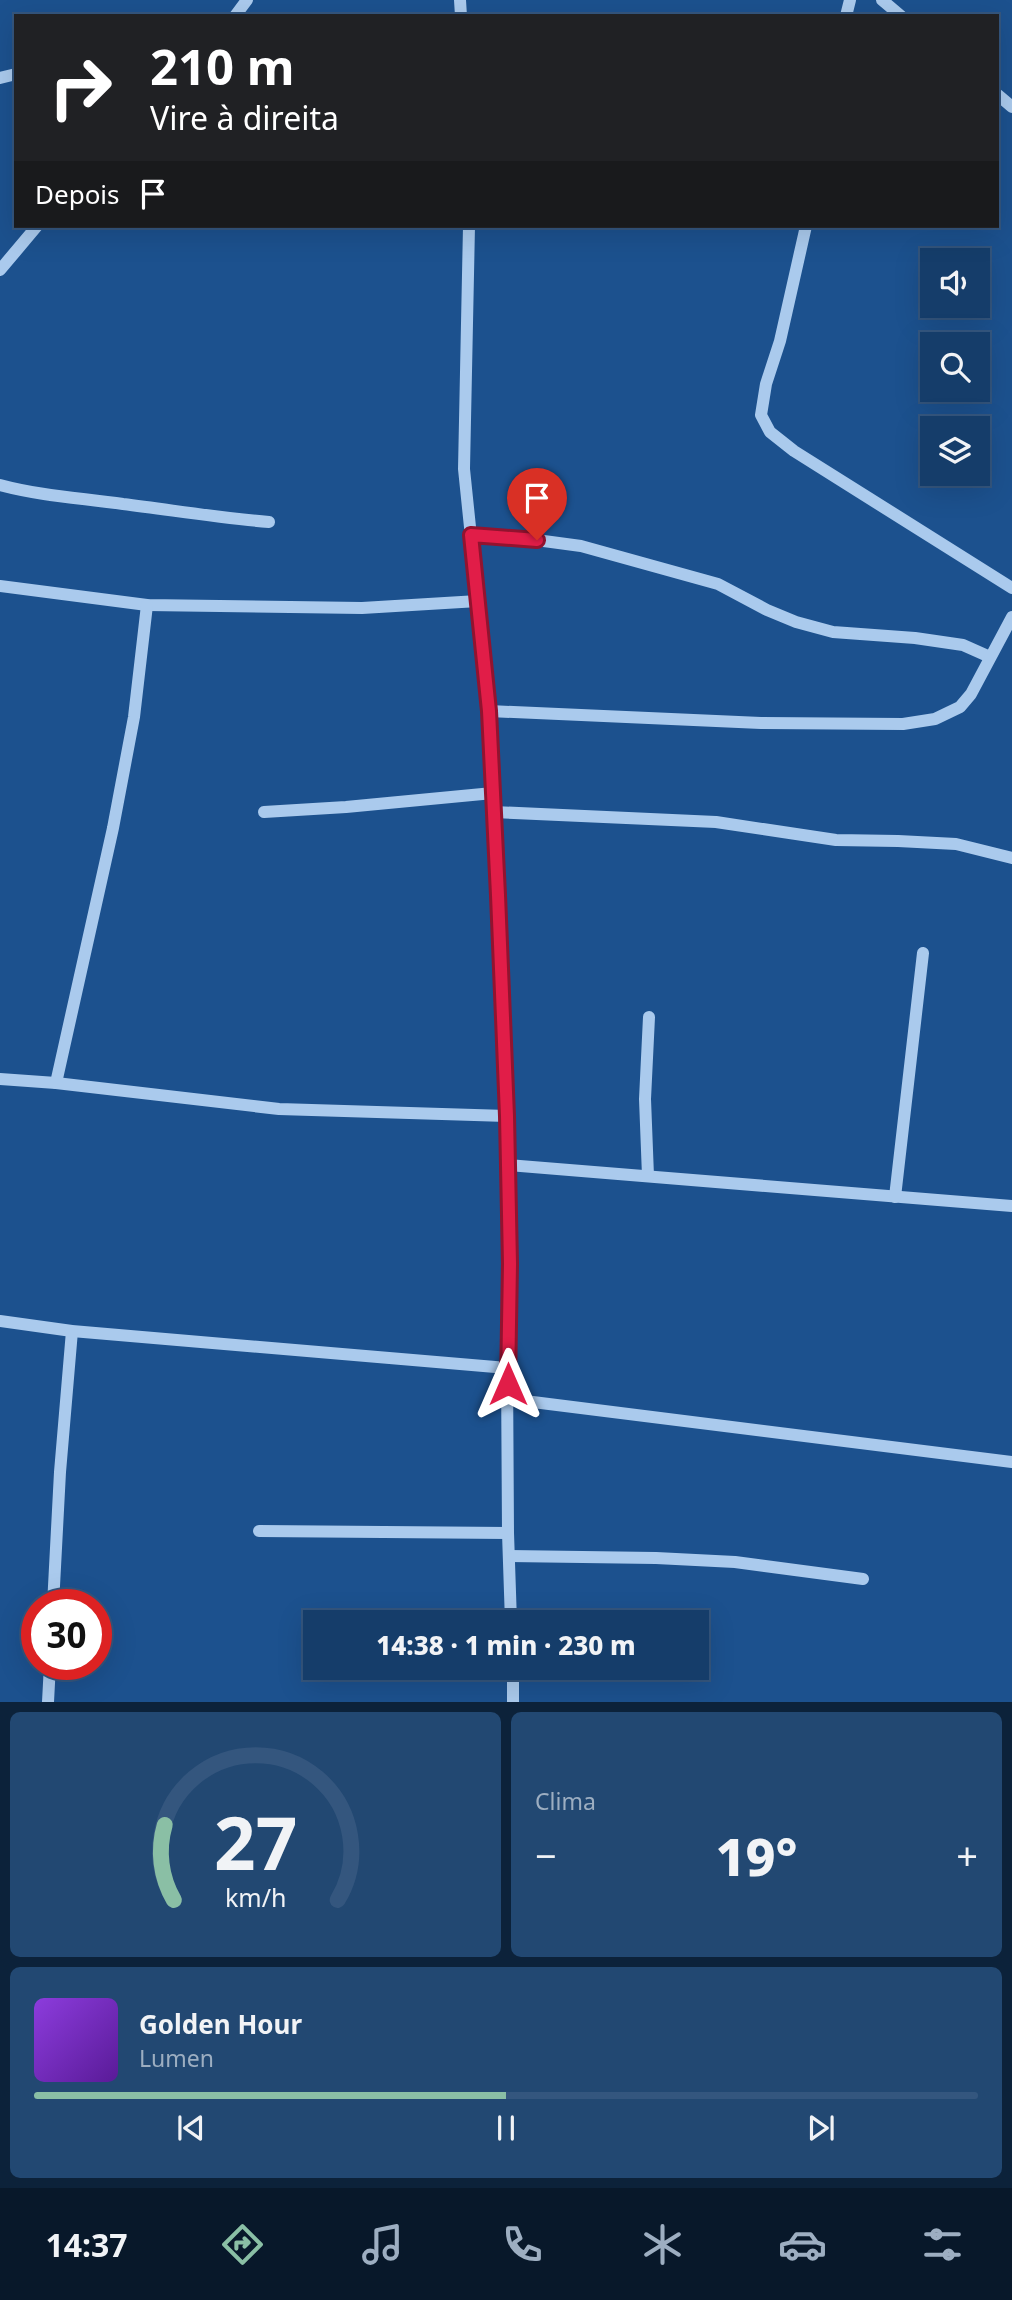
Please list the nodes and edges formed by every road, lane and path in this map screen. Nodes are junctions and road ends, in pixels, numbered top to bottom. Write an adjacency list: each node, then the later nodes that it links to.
1 (882, 0): 2 (street)
2 (899, 14)
3 (35, 228): 6 (street)
4 (468, 228): 9 (street)
5 (806, 228): 11 (street)
6 (0, 270)
7 (0, 485): 8 (street)
8 (269, 522)
9 (471, 535): 12 (street); 15 (street)
10 (0, 586): 13 (street)
11 (1012, 588)
12 (478, 601): 13 (street); 16 (street)
13 (147, 605): 24 (street)
14 (1012, 617): 15 (street)
15 (990, 657): 16 (street)
16 (489, 711): 17 (street)
17 (493, 793): 18 (street); 19 (street)
18 (264, 812)
19 (494, 812): 20 (street); 25 (street)
20 (1012, 858)
21 (923, 953): 28 (street)
22 (649, 1017): 27 (street)
23 (0, 1079): 24 (street)
24 (56, 1083): 25 (street)
25 (507, 1116): 26 (street)
26 (507, 1166): 27 (street); 32 (street)
27 (648, 1176): 28 (street)
28 (895, 1197): 29 (street)
29 (1012, 1206)
30 (0, 1321): 31 (street)
31 (72, 1331): 32 (street); 39 (street)
32 (508, 1368): 33 (street)
33 (509, 1399): 34 (street); 36 (street)
34 (1012, 1462)
35 (258, 1531): 36 (street)
36 (508, 1533): 37 (street)
37 (509, 1556): 38 (street); 40 (street)
38 (863, 1579)
39 (54, 1589)
40 (511, 1610)
41 (49, 1680): 43 (street)
42 (513, 1680): 44 (street)
43 (48, 1702)
44 (513, 1702)

